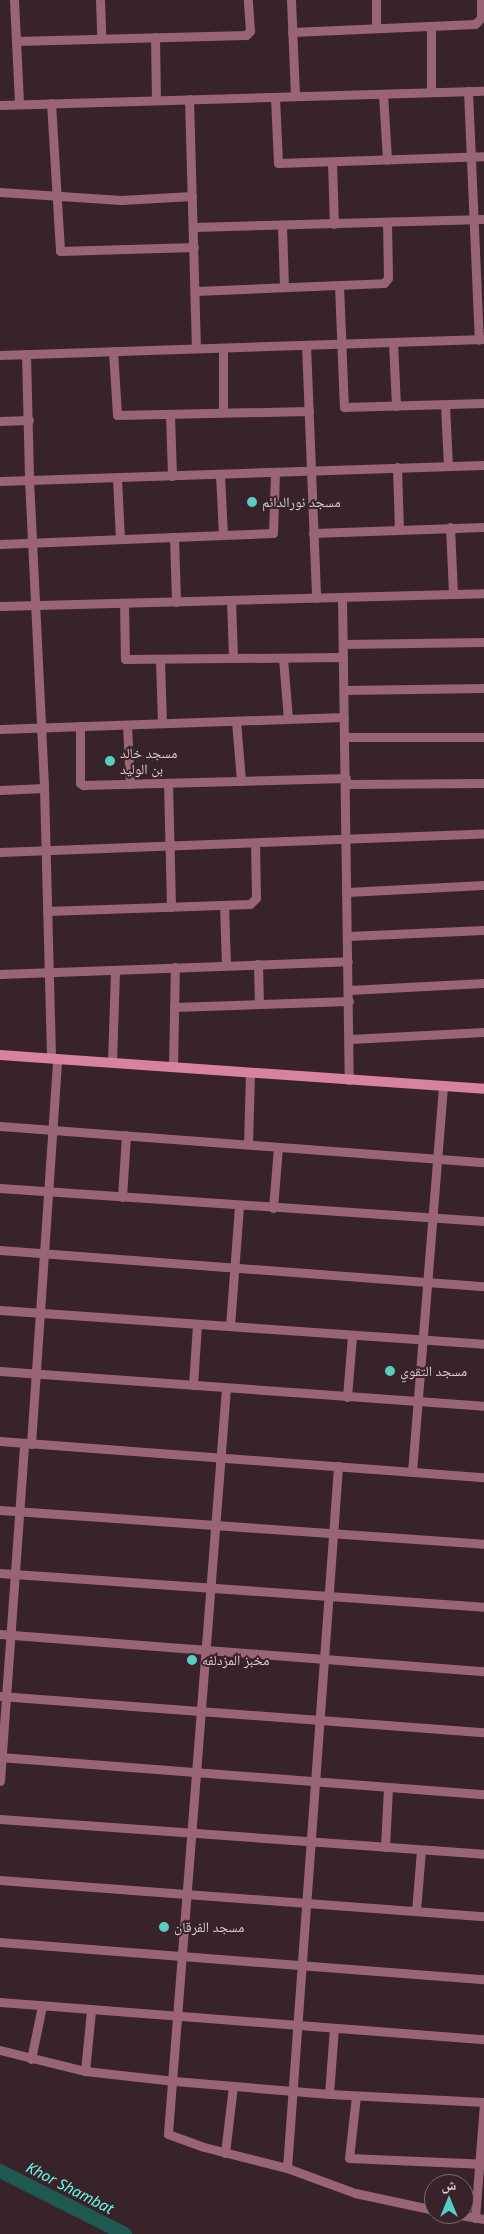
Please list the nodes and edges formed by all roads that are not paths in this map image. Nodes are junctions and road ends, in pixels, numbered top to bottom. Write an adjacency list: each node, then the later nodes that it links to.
1 (14, 0): 12 (street)
2 (100, 0): 11 (street)
3 (248, 0): 10 (street)
4 (291, 0): 9 (street)
5 (376, 0): 8 (street)
6 (481, 0): 7 (street)
7 (431, 27): 8 (street); 15 (street)
8 (376, 28): 9 (street)
9 (292, 32): 17 (street)
10 (154, 37): 11 (street); 20 (street)
11 (102, 38): 12 (street)
12 (16, 41): 21 (street)
13 (468, 91): 14 (street); 15 (street); 25 (street)
14 (484, 91)
15 (431, 92): 16 (street)
16 (383, 94): 17 (street); 26 (street)
17 (295, 96): 18 (street)
18 (275, 97): 19 (street); 27 (street)
19 (189, 99): 20 (street); 30 (street)
20 (156, 100): 22 (street)
21 (19, 104): 22 (street); 23 (street)
22 (51, 104): 29 (street)
23 (0, 105)
24 (484, 156): 25 (street)
25 (471, 157): 26 (street); 32 (street)
26 (387, 160): 27 (street)
27 (332, 162): 34 (street)
28 (0, 192): 29 (street)
29 (56, 193): 30 (street); 37 (street)
30 (192, 196): 36 (street)
31 (484, 219): 32 (street)
32 (473, 220): 33 (street); 38 (street)
33 (387, 222): 34 (street); 39 (street)
34 (334, 224): 35 (street)
35 (282, 226): 36 (street); 40 (street)
36 (194, 227): 37 (street)
37 (194, 247): 41 (street)
38 (480, 279): 42 (street)
39 (340, 285): 40 (street); 44 (street)
40 (284, 288): 41 (street)
41 (196, 291): 46 (street)
42 (482, 340): 43 (street)
43 (393, 342): 44 (street); 53 (street)
44 (341, 344): 45 (street); 53 (street)
45 (306, 345): 47 (street); 54 (street)
46 (196, 348): 47 (street); 48 (street)
47 (223, 348): 55 (street)
48 (113, 351): 50 (street); 56 (street)
49 (0, 354): 50 (street)
50 (26, 354): 57 (street)
51 (484, 403): 52 (street)
52 (445, 405): 53 (street); 60 (street)
53 (396, 406)
54 (309, 411): 55 (street); 62 (street)
55 (223, 412): 56 (street)
56 (170, 415): 65 (street)
57 (29, 420): 58 (street); 67 (street)
58 (0, 421)
59 (484, 465): 60 (street)
60 (448, 466): 61 (street)
61 (397, 467): 62 (street); 71 (street)
62 (311, 470): 63 (street); 72 (street)
63 (275, 472): 64 (street); 73 (street)
64 (220, 474): 65 (street); 73 (street)
65 (172, 476): 66 (street)
66 (117, 478): 67 (street); 75 (street)
67 (29, 479): 68 (street); 76 (street)
68 (0, 481)
69 (484, 526): 70 (street)
70 (450, 527): 71 (street); 79 (street)
71 (399, 529): 72 (street)
72 (313, 533): 81 (street)
73 (223, 535): 74 (street)
74 (174, 537): 75 (street); 83 (street)
75 (120, 539): 76 (street)
76 (32, 542): 77 (street); 86 (street)
77 (0, 544)
78 (484, 593): 79 (street)
79 (453, 594): 80 (street)
80 (342, 597): 81 (street); 88 (street)
81 (316, 598): 82 (street)
82 (231, 600): 83 (street); 90 (street)
83 (176, 602): 84 (street)
84 (124, 603): 86 (street); 92 (street)
85 (0, 606): 86 (street)
86 (36, 606): 101 (street)
87 (484, 642): 88 (street)
88 (343, 644): 89 (street)
89 (343, 657): 91 (street); 94 (street)
90 (233, 658): 91 (street); 92 (street)
91 (283, 658): 96 (street)
92 (160, 660): 98 (street)
93 (484, 688): 94 (street)
94 (344, 690): 95 (street)
95 (344, 717): 96 (street); 103 (street)
96 (288, 719): 97 (street)
97 (236, 721): 98 (street); 105 (street)
98 (162, 723): 99 (street)
99 (127, 725): 100 (street); 109 (street)
100 (80, 726): 101 (street); 109 (street)
101 (40, 728): 102 (street); 110 (street)
102 (0, 729)
103 (345, 737): 104 (street); 106 (street)
104 (484, 737)
105 (240, 781): 106 (street); 107 (street)
106 (346, 781): 108 (street); 113 (street)
107 (168, 783): 109 (street); 115 (street)
108 (484, 783)
109 (130, 784)
110 (44, 788): 111 (street); 116 (street)
111 (0, 790)
112 (484, 833): 113 (street)
113 (347, 840): 114 (street); 119 (street)
114 (255, 843): 115 (street); 120 (street)
115 (170, 844): 116 (street); 121 (street)
116 (45, 849): 117 (street); 122 (street)
117 (0, 852)
118 (484, 885): 119 (street)
119 (347, 892): 124 (street)
120 (224, 905): 121 (street); 127 (street)
121 (171, 907): 122 (street)
122 (47, 911): 130 (street)
123 (484, 930): 124 (street)
124 (348, 936): 125 (street)
125 (348, 961): 126 (street); 133 (street)
126 (258, 964): 127 (street); 135 (street)
127 (226, 965): 128 (street)
128 (175, 967): 129 (street); 136 (street)
129 (115, 970): 130 (street); 141 (street)
130 (48, 972): 131 (street); 140 (street)
131 (0, 974)
132 (484, 983): 133 (street)
133 (349, 990): 134 (street)
134 (349, 1001): 135 (street); 138 (street)
135 (259, 1004): 136 (street)
136 (174, 1007): 142 (street)
137 (484, 1032): 138 (street)
138 (350, 1039): 144 (street)
139 (0, 1054): 140 (street)
140 (54, 1059): 141 (street); 148 (street)
141 (112, 1062): 142 (street)
142 (173, 1067): 143 (street)
143 (250, 1072): 144 (street); 150 (street)
144 (350, 1080): 145 (street)
145 (443, 1087): 146 (street); 152 (street)
146 (484, 1089)
147 (0, 1126): 148 (street)
148 (54, 1130): 149 (street); 155 (street)
149 (126, 1135): 150 (street); 156 (street)
150 (248, 1144): 151 (street)
151 (278, 1147): 152 (street); 158 (street)
152 (438, 1158): 153 (street); 159 (street)
153 (484, 1162)
154 (0, 1188): 155 (street)
155 (50, 1192): 156 (street); 162 (street)
156 (122, 1197): 157 (street)
157 (239, 1205): 158 (street); 163 (street)
158 (273, 1208): 159 (street)
159 (433, 1218): 160 (street); 164 (street)
160 (484, 1221)
161 (0, 1250): 162 (street)
162 (45, 1253): 163 (street); 167 (street)
163 (235, 1267): 164 (street); 169 (street)
164 (425, 1281): 165 (street); 171 (street)
165 (484, 1286)
166 (0, 1310): 167 (street)
167 (41, 1313): 168 (street); 174 (street)
168 (197, 1324): 169 (street); 175 (street)
169 (230, 1326): 170 (street)
170 (352, 1336): 171 (street); 177 (street)
171 (421, 1340): 172 (street); 178 (street)
172 (484, 1344)
173 (0, 1371): 174 (street)
174 (36, 1374): 175 (street); 181 (street)
175 (193, 1385): 176 (street)
176 (226, 1388): 177 (street); 182 (street)
177 (348, 1397): 178 (street)
178 (417, 1402): 179 (street); 184 (street)
179 (484, 1406)
180 (0, 1441): 181 (street)
181 (28, 1443): 182 (street); 187 (street)
182 (221, 1458): 183 (street); 188 (street)
183 (338, 1466): 184 (street); 189 (street)
184 (412, 1472): 185 (street)
185 (484, 1478)
186 (0, 1510): 187 (street)
187 (20, 1511): 188 (street); 192 (street)
188 (216, 1525): 189 (street); 193 (street)
189 (333, 1534): 190 (street); 194 (street)
190 (484, 1544)
191 (0, 1573): 192 (street)
192 (15, 1574): 193 (street); 197 (street)
193 (211, 1587): 194 (street); 198 (street)
194 (329, 1598): 195 (street); 199 (street)
195 (484, 1607)
196 (0, 1634): 197 (street)
197 (11, 1635): 198 (street); 201 (street)
198 (207, 1648): 199 (street); 202 (street)
199 (324, 1659): 200 (street); 203 (street)
200 (484, 1671)
201 (3, 1696): 202 (street); 205 (street)
202 (202, 1710): 203 (street); 206 (street)
203 (319, 1720): 204 (street); 208 (street)
204 (484, 1732)
205 (1, 1757): 206 (street); 207 (street)
206 (198, 1771): 208 (street); 212 (street)
207 (0, 1781)
208 (315, 1781): 209 (street); 213 (street)
209 (388, 1787): 210 (street); 214 (street)
210 (484, 1794)
211 (0, 1819): 212 (street)
212 (193, 1832): 213 (street); 218 (street)
213 (311, 1841): 214 (street); 219 (street)
214 (385, 1846): 215 (street)
215 (421, 1850): 216 (street); 220 (street)
216 (484, 1854)
217 (0, 1880): 218 (street)
218 (188, 1895): 219 (street); 223 (street)
219 (306, 1903): 220 (street); 224 (street)
220 (416, 1911): 221 (street)
221 (484, 1916)
222 (0, 1942): 223 (street)
223 (184, 1956): 224 (street); 229 (street)
224 (302, 1965): 225 (street); 230 (street)
225 (484, 1979)
226 (0, 2002): 227 (street)
227 (42, 2006): 228 (street); 234 (street)
228 (91, 2010): 229 (street); 235 (street)
229 (178, 2017): 230 (street); 236 (street)
230 (297, 2026): 231 (street); 238 (street)
231 (334, 2028): 232 (street); 239 (street)
232 (484, 2039)
233 (0, 2050): 234 (street)
234 (31, 2059): 235 (street)
235 (85, 2071): 236 (street)
236 (174, 2081): 237 (street); 242 (street)
237 (233, 2086): 238 (street); 242 (street)
238 (292, 2092): 239 (street); 244 (street)
239 (329, 2094): 240 (street)
240 (356, 2096): 241 (street); 243 (street)
241 (484, 2103): 243 (street)
242 (225, 2153): 244 (street)
243 (482, 2164): 246 (street)
244 (287, 2168): 245 (street)
245 (424, 2208)
246 (480, 2219)

